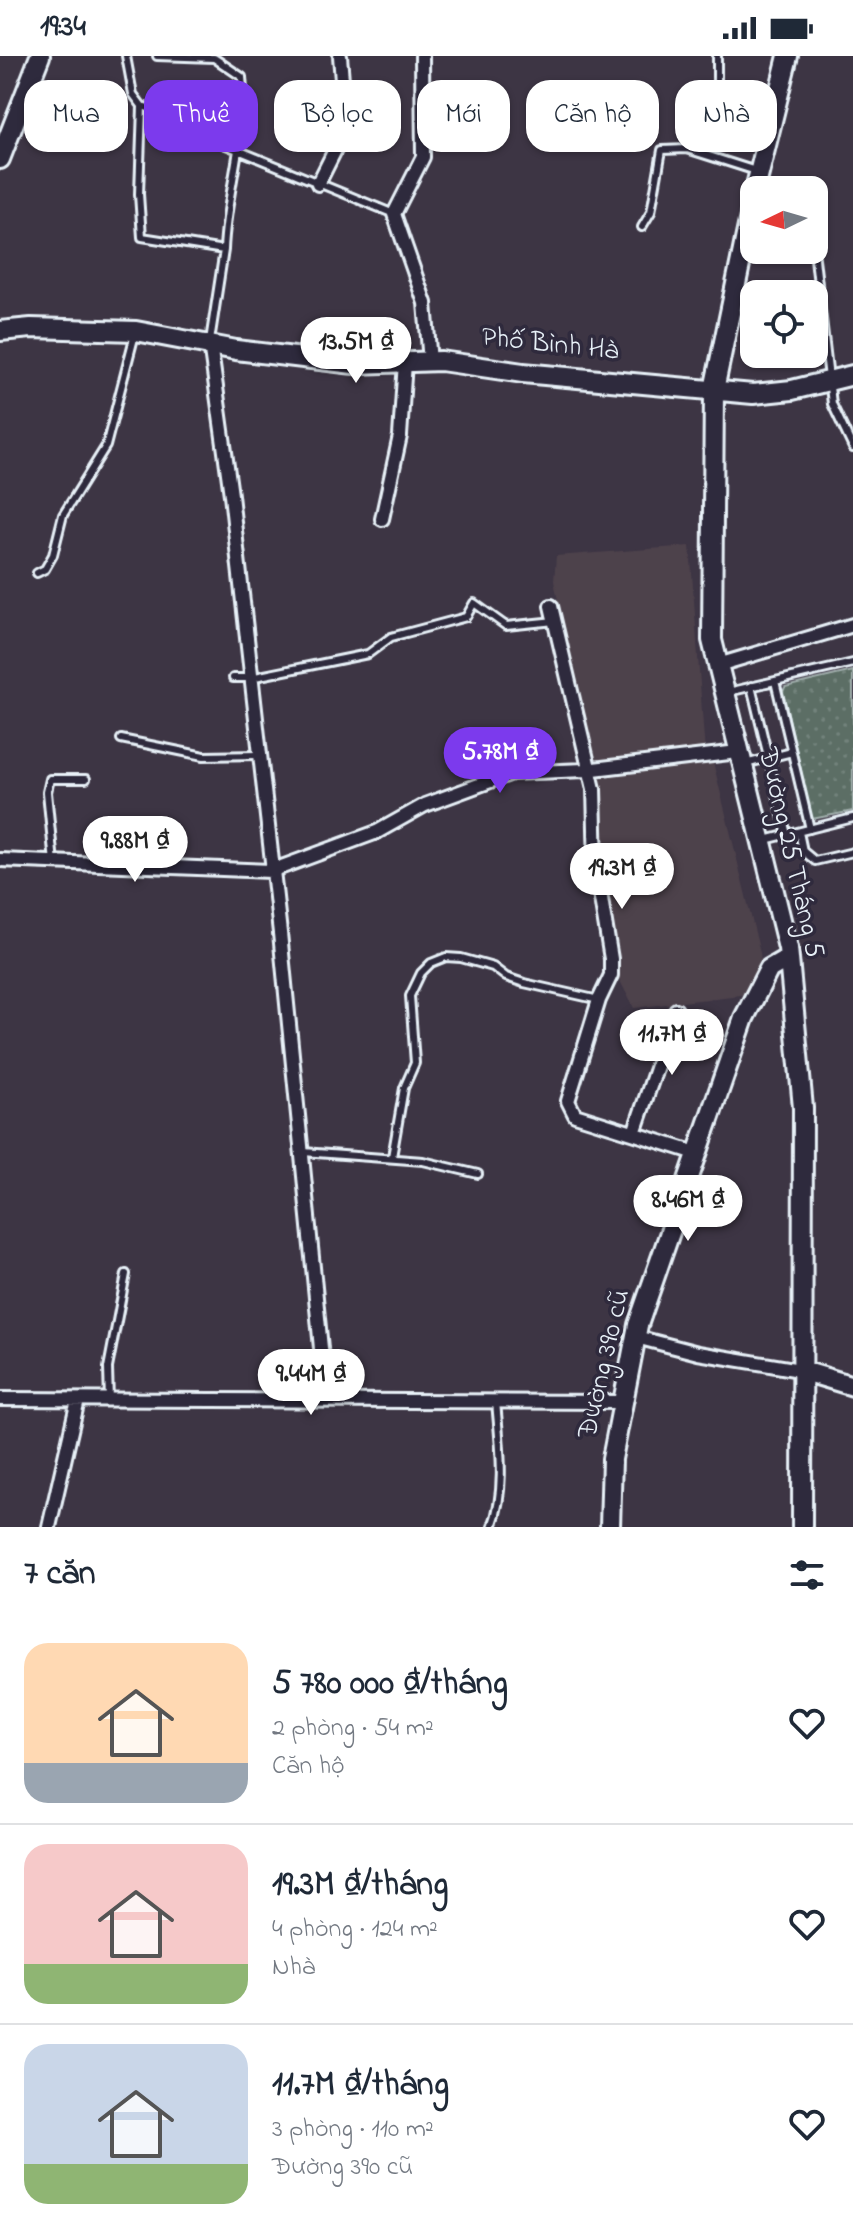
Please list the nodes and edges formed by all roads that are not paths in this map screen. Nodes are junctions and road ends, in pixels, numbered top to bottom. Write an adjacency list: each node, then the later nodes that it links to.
1 (40, 56): 15 (main road)
2 (126, 56): 10 (lane)
3 (157, 56): 8 (lane)
4 (340, 56): 18 (street)
5 (422, 56): 19 (street)
6 (717, 56): 9 (lane)
7 (788, 56): 17 (main road)
8 (242, 80)
9 (717, 80)
10 (142, 106): 21 (lane)
11 (675, 151): 20 (lane)
12 (235, 152): 21 (lane)
13 (247, 152): 18 (lane)
14 (697, 152): 16 (lane)
15 (0, 159)
16 (747, 176)
17 (758, 176)
18 (318, 184): 19 (lane)
19 (394, 214): 28 (street)
20 (642, 227)
21 (224, 250): 26 (lane)
22 (742, 264): 31 (main road, Đường 25 Tháng 5)
23 (816, 264): 30 (lane)
24 (0, 331): 25 (main road, Phố Bình Hà)
25 (136, 331): 26 (main road, Phố Bình Hà); 34 (lane)
26 (210, 344): 27 (main road, Phố Bình Hà); 41 (street)
27 (405, 362): 28 (main road, Phố Bình Hà); 33 (street)
28 (430, 362): 31 (main road, Phố Bình Hà)
29 (853, 375): 30 (main road, Phố Bình Hà)
30 (829, 381): 31 (main road, Phố Bình Hà); 32 (lane)
31 (714, 390): 39 (main road, Đường 25 Tháng 5)
32 (853, 448)
33 (382, 519)
34 (37, 573)
35 (551, 606): 36 (street)
36 (555, 621): 41 (lane); 50 (street)
37 (853, 625): 39 (street)
38 (853, 663): 42 (lane)
39 (718, 665): 44 (main road, Đường 25 Tháng 5)
40 (233, 678): 41 (lane)
41 (250, 678): 47 (street)
42 (775, 681): 43 (lane); 46 (lane)
43 (751, 686): 44 (lane); 49 (lane)
44 (724, 693): 48 (main road, Đường 25 Tháng 5)
45 (121, 739): 47 (lane)
46 (792, 752): 49 (lane); 53 (lane)
47 (258, 755): 60 (street)
48 (739, 758): 49 (lane); 50 (street); 56 (main road, Đường 25 Tháng 5)
49 (768, 758): 55 (lane)
50 (591, 770): 60 (street); 62 (street)
51 (86, 779): 59 (lane)
52 (853, 818): 53 (lane)
53 (810, 829): 54 (lane)
54 (799, 832): 55 (lane); 57 (lane)
55 (787, 835): 56 (lane)
56 (761, 841): 61 (main road, Đường 25 Tháng 5)
57 (853, 852)
58 (0, 860): 59 (street)
59 (54, 863): 60 (street)
60 (271, 871): 65 (street)
61 (788, 958): 66 (main road, Đường 390 cũ); 71 (main road, Đường 25 Tháng 5)
62 (599, 1000): 64 (street); 67 (lane)
63 (676, 1010): 64 (street)
64 (634, 1133): 66 (street)
65 (303, 1152): 67 (lane); 74 (street)
66 (696, 1153): 70 (main road, Đường 390 cũ)
67 (392, 1157): 68 (lane)
68 (478, 1174)
69 (126, 1274): 76 (lane)
70 (636, 1337): 71 (street); 78 (main road, Đường 390 cũ)
71 (800, 1370): 72 (main road); 82 (main road, Đường 25 Tháng 5)
72 (853, 1386)
73 (0, 1399): 75 (street)
74 (326, 1399): 76 (street); 77 (street)
75 (78, 1400): 76 (street); 79 (street)
76 (109, 1401)
77 (496, 1401): 78 (street); 80 (lane)
78 (622, 1402): 81 (main road, Đường 390 cũ)
79 (49, 1527)
80 (492, 1527)
81 (610, 1527)
82 (802, 1527)

